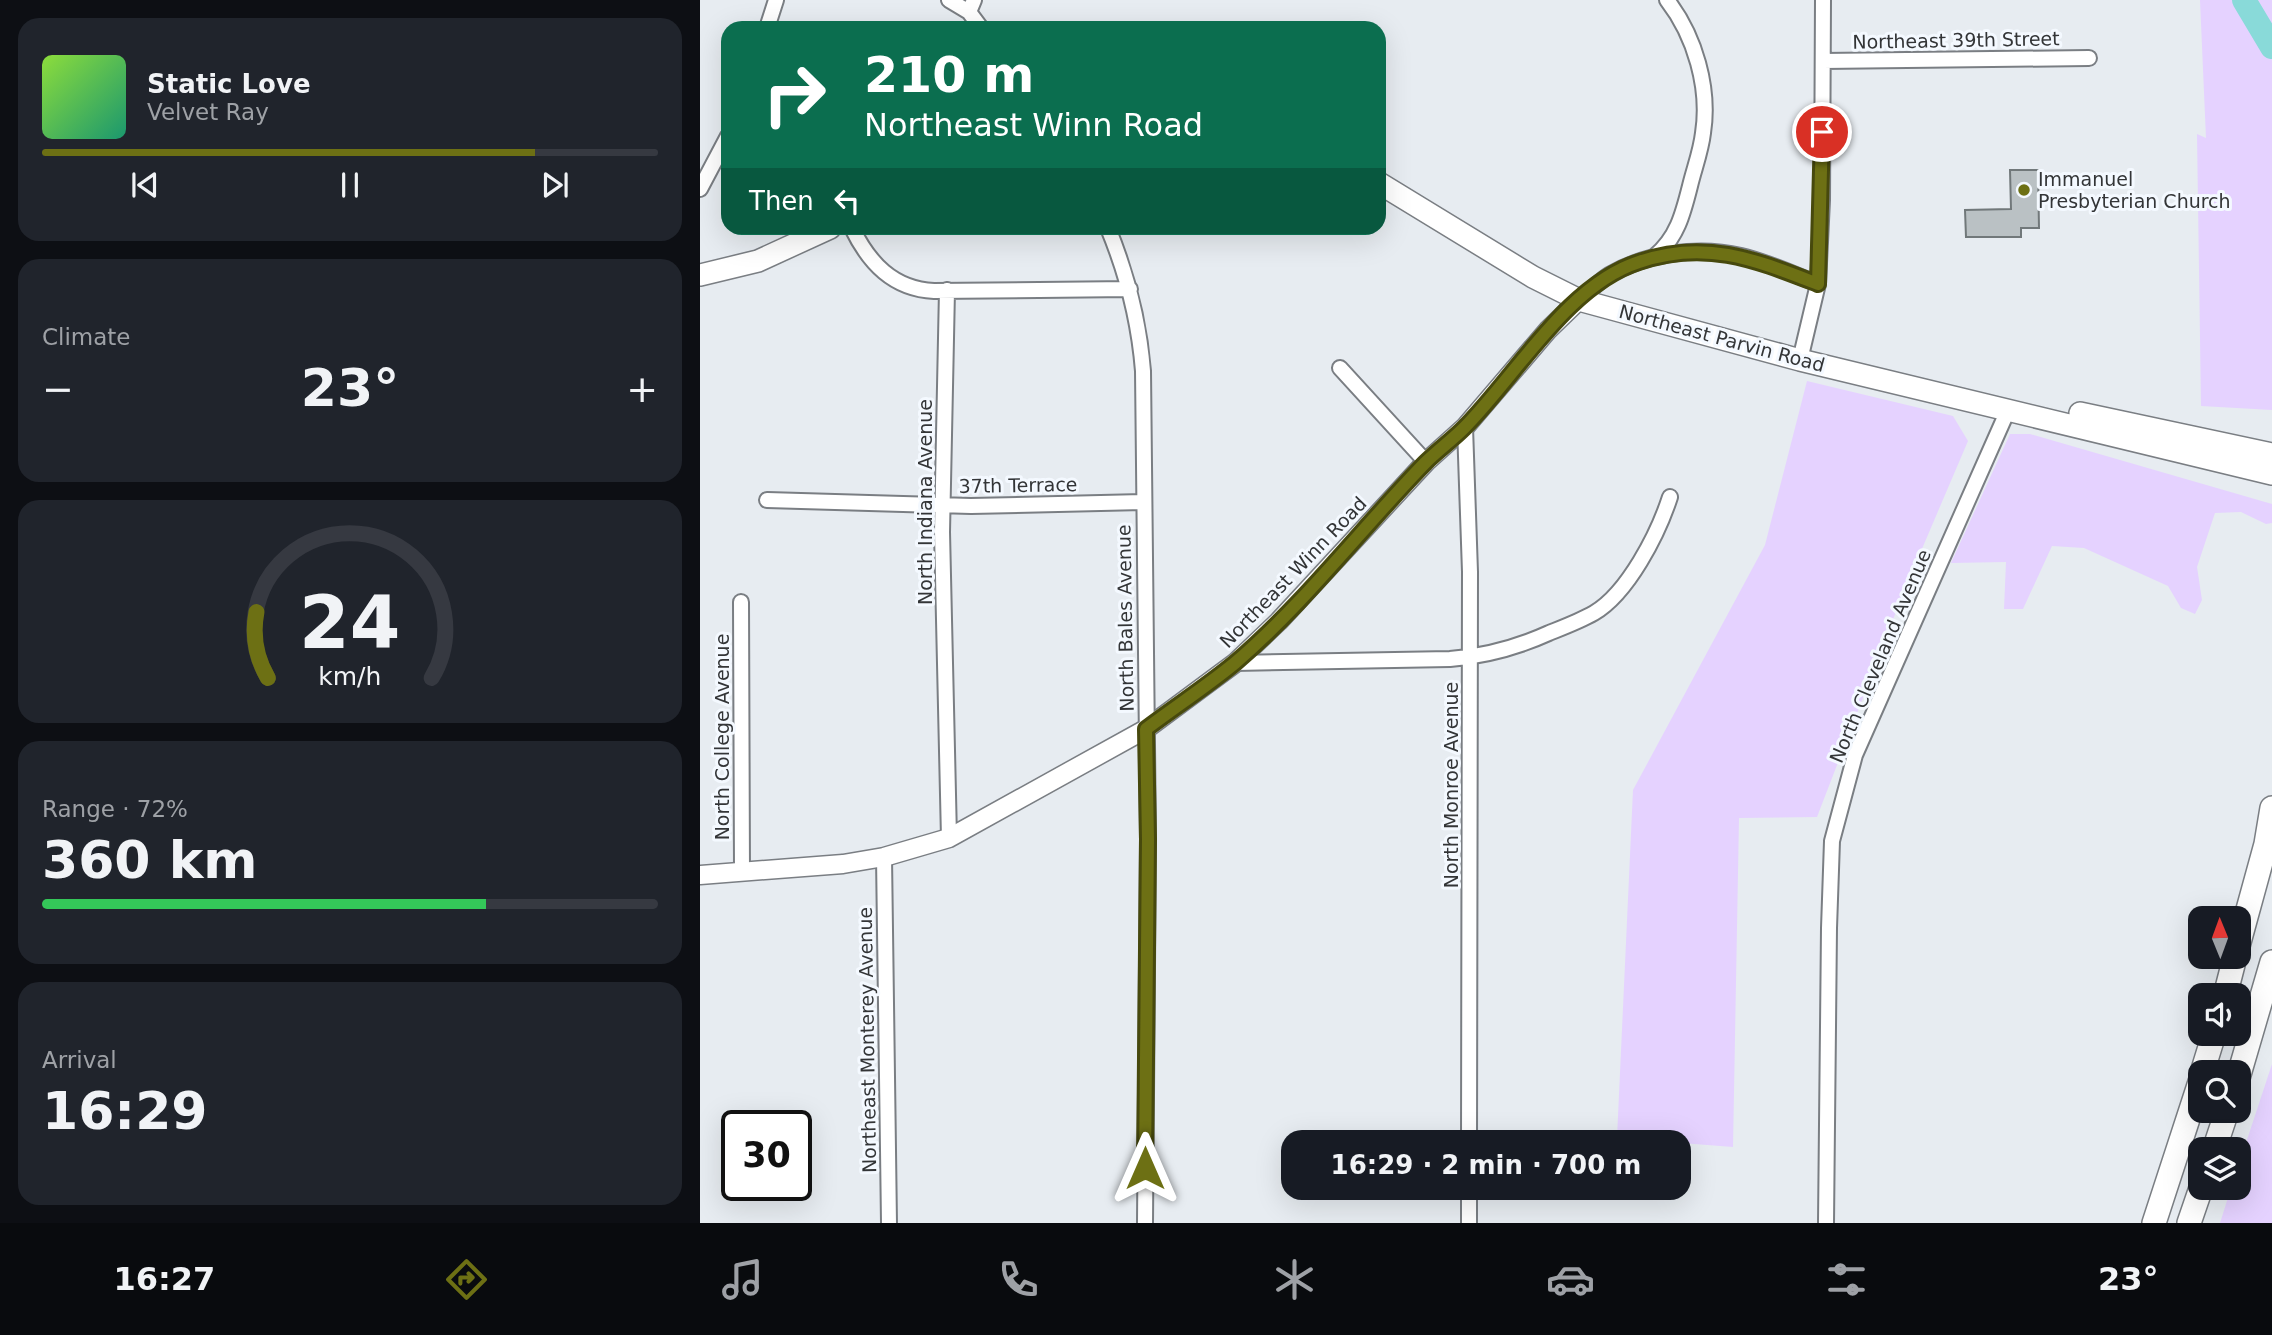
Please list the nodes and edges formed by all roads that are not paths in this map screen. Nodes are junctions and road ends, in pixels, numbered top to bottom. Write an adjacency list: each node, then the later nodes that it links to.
1 (776, 0): 6 (street)
2 (949, 0): 5 (street)
3 (1667, 0): 15 (street)
4 (1823, 0): 8 (street)
5 (972, 6)
6 (769, 21)
7 (2089, 58): 8 (street, Northeast 39th Street)
8 (1823, 61): 17 (street)
9 (721, 149): 11 (street)
10 (1386, 187): 20 (main road, Northeast Parvin Road)
11 (700, 189)
12 (815, 235): 16 (main road)
13 (856, 235): 19 (street)
14 (1111, 235): 18 (street, North Bales Avenue)
15 (1654, 257): 17 (street, Northeast Winn Road); 20 (street, Northeast Winn Road)
16 (700, 275)
17 (1818, 284): 21 (street)
18 (1130, 289): 19 (street); 30 (street, North Bales Avenue)
19 (947, 290): 31 (street, North Indiana Avenue)
20 (1579, 300): 21 (main road, Northeast Parvin Road); 24 (street, Northeast Winn Road)
21 (1800, 360): 23 (main road, Northeast Parvin Road)
22 (1340, 368): 26 (street)
23 (2008, 410): 25 (main road, Northeast Parvin Road); 27 (main road, Northeast Parvin Road); 51 (street, North Cleveland Avenue)
24 (1465, 427): 26 (street, Northeast Winn Road); 33 (street, North Monroe Avenue)
25 (2272, 454)
26 (1426, 462): 34 (street, Northeast Winn Road)
27 (2272, 474)
28 (1670, 497): 33 (street)
29 (767, 500): 31 (street, 37th Terrace)
30 (1143, 502): 31 (street, 37th Terrace); 35 (street, North Bales Avenue)
31 (943, 505): 37 (street, North Indiana Avenue)
32 (741, 602): 39 (street, North College Avenue)
33 (1471, 658): 34 (street); 45 (street, North Monroe Avenue)
34 (1235, 663): 35 (street, Northeast Winn Road)
35 (1146, 729): 37 (street, Northeast Winn Road); 49 (street, North Bales Avenue)
36 (2272, 808): 41 (main road)
37 (949, 838): 38 (street, Northeast Winn Road)
38 (884, 857): 39 (street, Northeast Winn Road); 48 (street, Northeast Monterey Avenue)
39 (742, 871): 40 (street, Northeast Winn Road)
40 (700, 875)
41 (2249, 906)
42 (2272, 962): 43 (main road)
43 (2243, 1060)
44 (2188, 1119): 52 (main road)
45 (1469, 1130)
46 (1469, 1200): 50 (street)
47 (2197, 1200): 53 (main road)
48 (888, 1223)
49 (1145, 1223)
50 (1469, 1223)
51 (1826, 1223)
52 (2154, 1223)
53 (2189, 1223)

